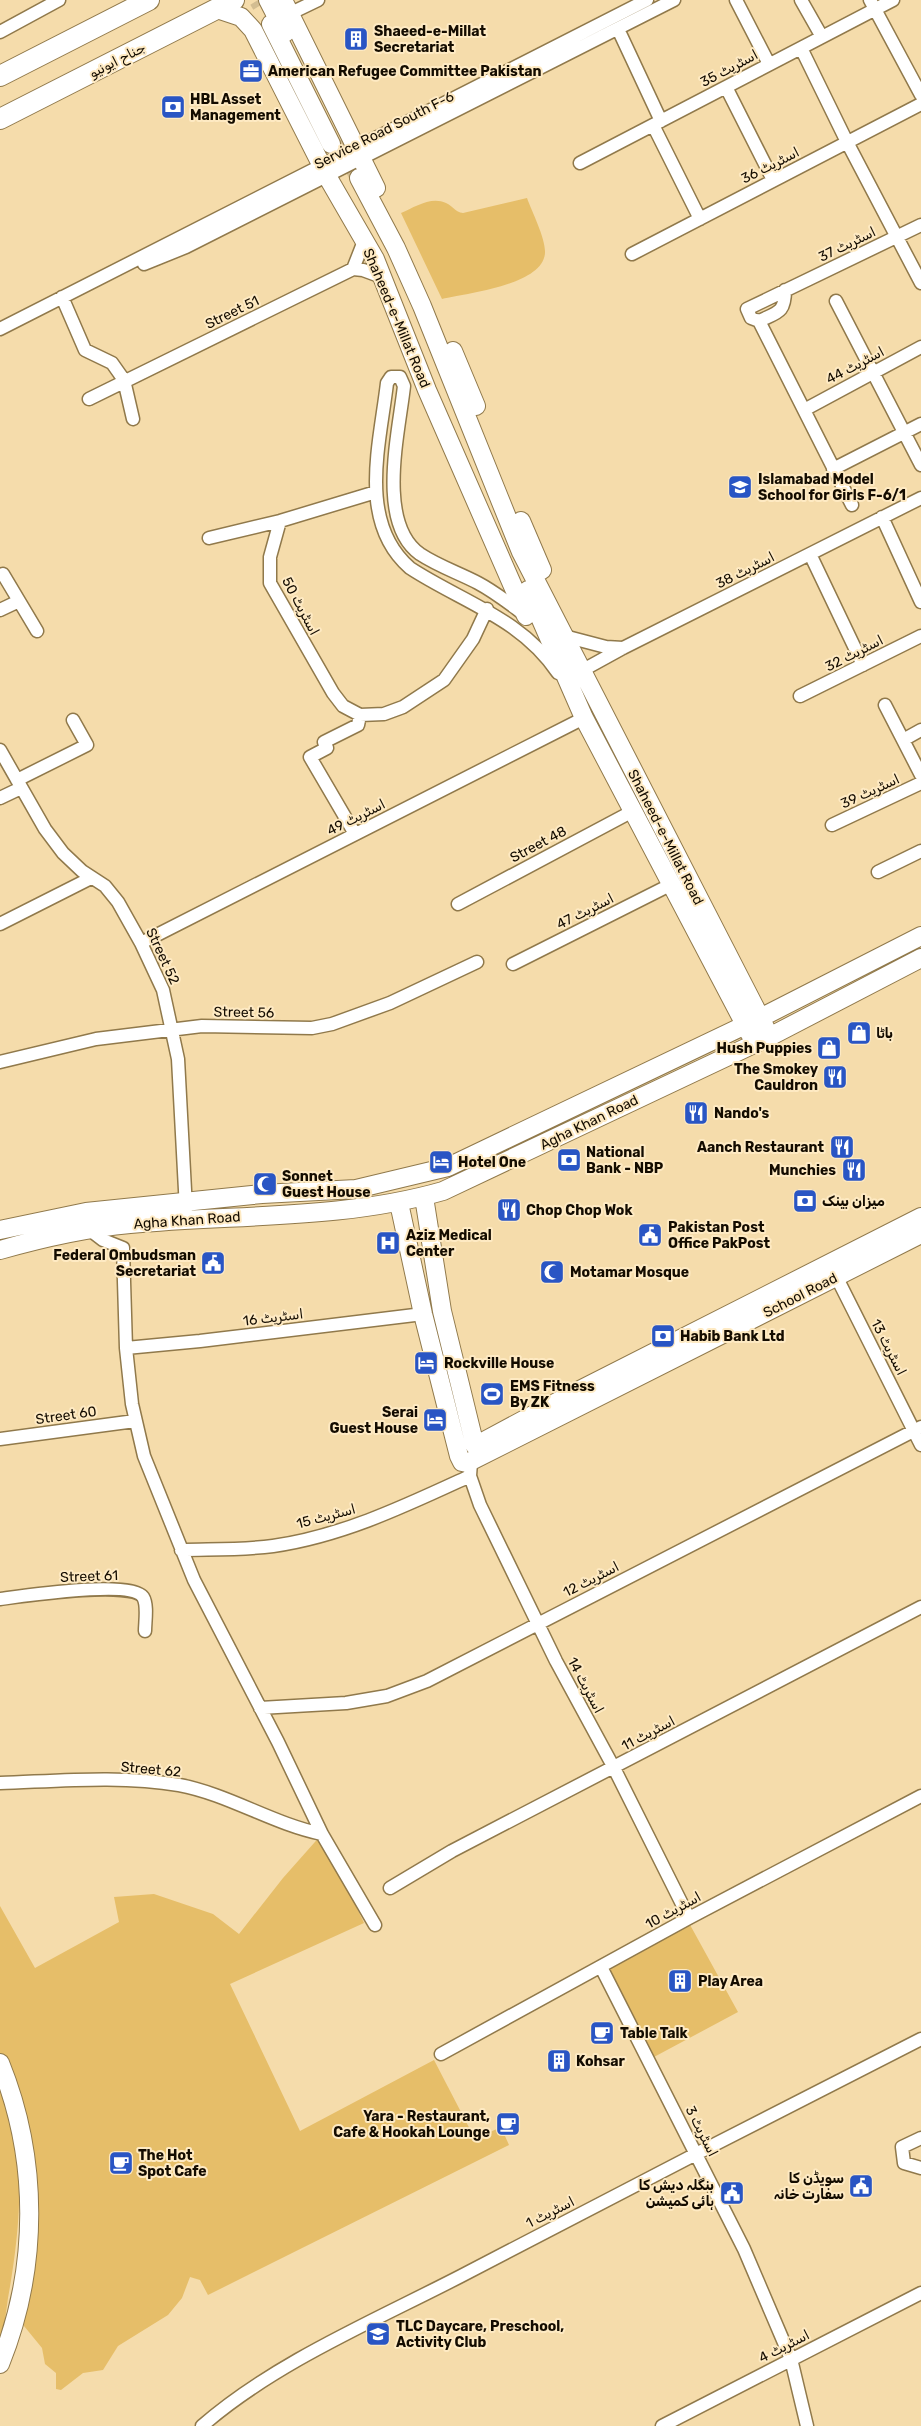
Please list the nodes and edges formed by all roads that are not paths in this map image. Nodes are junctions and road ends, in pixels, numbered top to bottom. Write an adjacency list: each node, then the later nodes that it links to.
1 (58, 0): 14 (street)
2 (149, 0): 18 (main road)
3 (318, 0): 12 (street)
4 (647, 0): 26 (street, Service Road South F-6)
5 (674, 0): 13 (street, Service Road South F-6)
6 (736, 0): 17 (street)
7 (801, 0): 15 (street)
8 (893, 0): 11 (street, اسٹریٹ 35)
9 (264, 2): 24 (street)
10 (226, 4): 22 (main road, جناح ایونیو); 28 (street, Shaheed-e-Millat Road)
11 (872, 5): 15 (street, اسٹریٹ 35); 20 (street)
12 (286, 7): 26 (street, Shaheed-e-Millat Road)
13 (618, 29): 23 (street); 26 (street, Service Road South F-6)
14 (0, 32)
15 (822, 37): 16 (street, اسٹریٹ 35)
16 (801, 48): 17 (street, اسٹریٹ 35); 25 (street)
17 (769, 64): 19 (street, اسٹریٹ 35)
18 (0, 76)
19 (726, 87): 23 (street, اسٹریٹ 35); 30 (street)
20 (921, 95)
21 (921, 104): 25 (street, اسٹریٹ 36)
22 (0, 120)
23 (657, 123): 27 (street, اسٹریٹ 35); 31 (street)
24 (335, 142)
25 (847, 142): 30 (street, اسٹریٹ 36); 33 (street)
26 (358, 154): 28 (street, Service Road South F-6); 67 (street, Shaheed-e-Millat Road)
27 (580, 164)
28 (325, 171): 34 (street, Shaheed-e-Millat Road); 39 (street, Service Road South F-6)
29 (355, 180): 67 (street, Shaheed-e-Millat Road)
30 (774, 180): 31 (street, اسٹریٹ 36)
31 (700, 219): 35 (street, اسٹریٹ 36)
32 (921, 225): 33 (street, اسٹریٹ 37)
33 (896, 237): 38 (street); 46 (street, اسٹریٹ 37)
34 (364, 241): 36 (street); 37 (street, Shaheed-e-Millat Road)
35 (632, 254)
36 (353, 269): 37 (street); 44 (street, Street 51)
37 (382, 277): 64 (street, Shaheed-e-Millat Road)
38 (921, 283)
39 (62, 298): 41 (street, Service Road South F-6); 44 (street)
40 (836, 301): 43 (street)
41 (0, 329)
42 (921, 347): 43 (street, اسٹریٹ 44)
43 (874, 371): 46 (street, اسٹریٹ 44); 49 (street)
44 (124, 380): 45 (street, Street 51); 47 (street)
45 (89, 399)
46 (804, 410): 51 (street)
47 (133, 419)
48 (921, 424): 49 (street)
49 (904, 433): 50 (street); 51 (street)
50 (921, 465)
51 (833, 469): 54 (street)
52 (376, 492): 56 (street); 62 (street); 64 (street)
53 (921, 498): 55 (street, اسٹریٹ 38)
54 (852, 505)
55 (882, 517): 58 (street, اسٹریٹ 38); 61 (street)
56 (280, 521): 57 (street); 76 (street, اسٹریٹ 50)
57 (209, 538)
58 (810, 554): 68 (street, اسٹریٹ 38); 69 (street)
59 (3, 574): 60 (street)
60 (19, 601): 63 (street); 65 (street)
61 (921, 602)
62 (488, 609): 74 (street); 76 (street)
63 (0, 610)
64 (526, 616): 67 (street, Shaheed-e-Millat Road)
65 (37, 631)
66 (921, 636): 69 (street, اسٹریٹ 32)
67 (558, 641): 68 (street); 70 (street, Shaheed-e-Millat Road); 74 (street, Shaheed-e-Millat Road)
68 (623, 648): 70 (street, اسٹریٹ 38)
69 (863, 665): 72 (street, اسٹریٹ 32)
70 (583, 670): 71 (street, Shaheed-e-Millat Road)
71 (595, 696): 74 (street); 89 (street, Shaheed-e-Millat Road)
72 (800, 696)
73 (885, 705): 78 (street)
74 (578, 706): 84 (street, Shaheed-e-Millat Road); 86 (street, اسٹریٹ 49)
75 (74, 720): 81 (street)
76 (359, 720): 86 (street)
77 (921, 730): 78 (street)
78 (903, 740): 80 (street)
79 (0, 750): 81 (street, Street 52)
80 (921, 775)
81 (19, 784): 83 (street); 90 (street, Street 52)
82 (921, 784): 85 (street, اسٹریٹ 39)
83 (0, 798)
84 (633, 811): 89 (street, Shaheed-e-Millat Road); 91 (street, Street 48)
85 (832, 825)
86 (355, 834): 94 (street, اسٹریٹ 49)
87 (921, 851): 88 (street)
88 (878, 872)
89 (674, 876): 97 (street, اسٹریٹ 47); 98 (street, Shaheed-e-Millat Road)
90 (91, 878): 92 (street); 94 (street, Street 52)
91 (458, 904)
92 (0, 924)
93 (921, 936): 98 (street, Agha Khan Road)
94 (141, 943): 99 (street, Street 52)
95 (921, 958): 100 (street, Agha Khan Road)
96 (478, 962): 99 (street, Street 56)
97 (513, 964)
98 (752, 1022): 100 (street, Shaheed-e-Millat Road); 102 (street, Agha Khan Road)
99 (173, 1029): 101 (street, Street 56); 105 (street, Street 52)
100 (763, 1040): 103 (street, Agha Khan Road)
101 (0, 1062)
102 (448, 1166): 103 (street); 105 (street, Agha Khan Road)
103 (457, 1186): 104 (street, Agha Khan Road)
104 (424, 1197): 106 (street, Agha Khan Road); 120 (street)
105 (186, 1202): 108 (street, Street 52); 109 (street, Agha Khan Road)
106 (399, 1203): 108 (street, Agha Khan Road); 114 (street)
107 (921, 1217): 113 (street, School Road)
108 (187, 1220): 110 (street, Agha Khan Road)
109 (0, 1230)
110 (90, 1230): 112 (street, Agha Khan Road); 115 (street)
111 (921, 1234): 113 (street, School Road)
112 (0, 1250)
113 (833, 1270): 117 (street, اسٹریٹ 13); 120 (street, School Road)
114 (423, 1314): 115 (street, اسٹریٹ 16); 120 (street)
115 (126, 1348): 116 (street)
116 (135, 1421): 118 (street, Street 60); 121 (street)
117 (918, 1429): 119 (street, اسٹریٹ 13); 124 (street, اسٹریٹ 12)
118 (0, 1439)
119 (921, 1444)
120 (469, 1460): 121 (street, اسٹریٹ 15); 124 (street, اسٹریٹ 14)
121 (181, 1550): 126 (street)
122 (0, 1599): 125 (street, Street 61)
123 (921, 1607): 127 (street, اسٹریٹ 11)
124 (538, 1623): 126 (street, اسٹریٹ 12); 127 (street, اسٹریٹ 14)
125 (145, 1631)
126 (260, 1708): 130 (street)
127 (614, 1768): 131 (street, اسٹریٹ 11); 132 (street, اسٹریٹ 14)
128 (0, 1783): 130 (street, Street 62)
129 (921, 1796): 132 (street, اسٹریٹ 10)
130 (322, 1834): 133 (street)
131 (390, 1888)
132 (689, 1918): 134 (street, اسٹریٹ 10)
133 (374, 1925)
134 (601, 1967): 136 (street, اسٹریٹ 10); 139 (street, اسٹریٹ 3)
135 (921, 2040): 139 (street, اسٹریٹ 1)
136 (441, 2054)
137 (0, 2063): 143 (street)
138 (921, 2138): 140 (street)
139 (697, 2153): 142 (street, اسٹریٹ 3); 144 (street, اسٹریٹ 1)
140 (921, 2168)
141 (921, 2293): 142 (street, اسٹریٹ 4)
142 (790, 2359): 145 (street, اسٹریٹ 4); 146 (street, اسٹریٹ 3)
143 (0, 2364)
144 (202, 2426)
145 (662, 2426)
146 (807, 2426)

